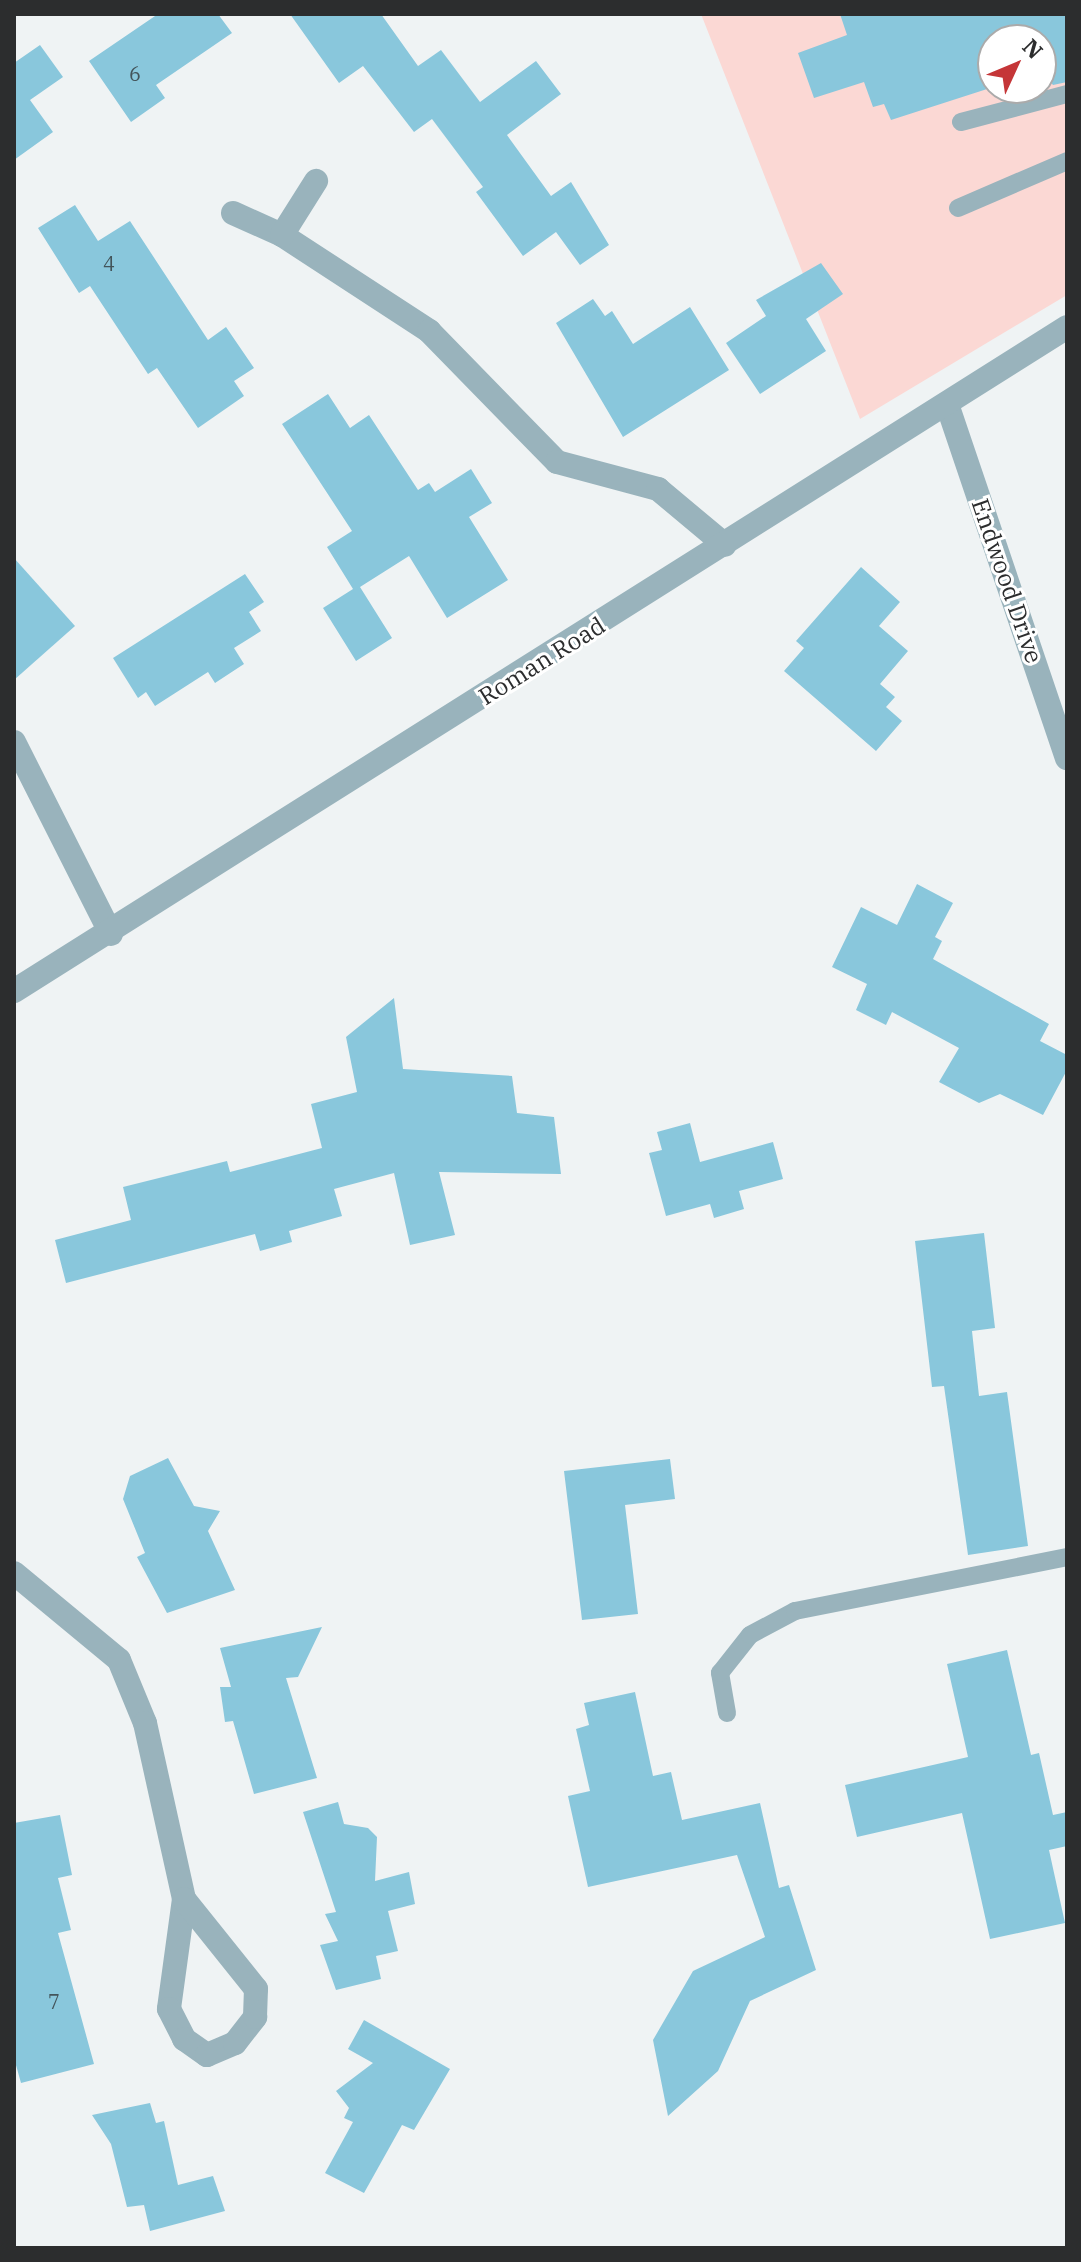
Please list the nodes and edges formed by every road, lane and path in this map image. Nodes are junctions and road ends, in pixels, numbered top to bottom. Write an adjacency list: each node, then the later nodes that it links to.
1 (1067, 94): 2 (lane)
2 (961, 122)
3 (1067, 161): 5 (lane)
4 (316, 181): 7 (street)
5 (958, 208)
6 (233, 213): 7 (street)
7 (282, 235): 10 (street)
8 (1067, 327): 9 (street, Roman Road)
9 (947, 404): 10 (street, Roman Road); 12 (street, Endwood Drive)
10 (725, 545): 13 (street, Roman Road)
11 (14, 742): 13 (street)
12 (1067, 758)
13 (111, 934): 14 (street, Roman Road)
14 (14, 991)
15 (1067, 1557): 17 (lane)
16 (14, 1573): 18 (street)
17 (727, 1713)
18 (184, 1899): 18 (street)

